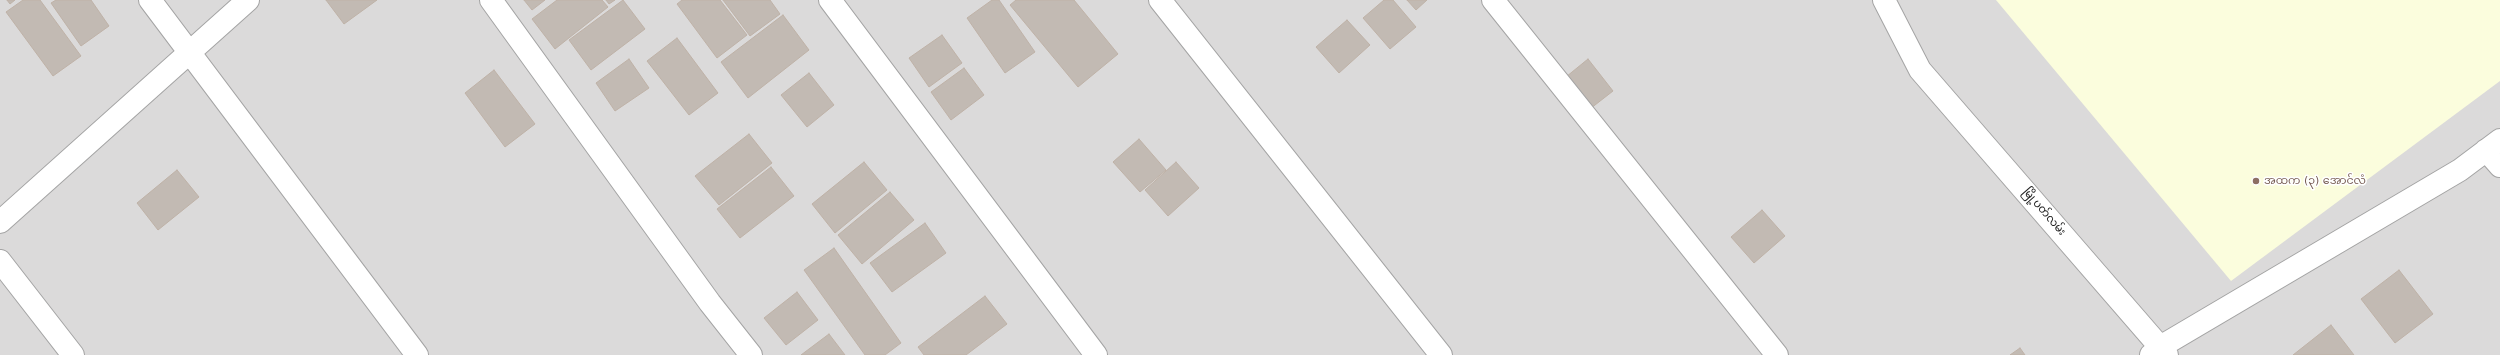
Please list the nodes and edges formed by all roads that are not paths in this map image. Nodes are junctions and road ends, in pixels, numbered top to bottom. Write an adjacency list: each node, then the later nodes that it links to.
1 (150, 0): 8 (street)
2 (248, 0): 8 (street)
3 (491, 0): 16 (street)
4 (830, 0): 17 (street)
5 (1160, 0): 18 (street)
6 (1493, 0): 19 (street)
7 (1884, 0): 13 (street, မြို့ပတ်လမ်း)
8 (188, 54): 11 (street); 15 (street)
9 (2493, 145): 10 (street); 13 (street)
10 (2500, 166)
11 (0, 222)
12 (0, 261): 14 (street)
13 (2159, 352)
14 (73, 355)
15 (417, 355)
16 (750, 355)
17 (1096, 355)
18 (1442, 355)
19 (1777, 355)

